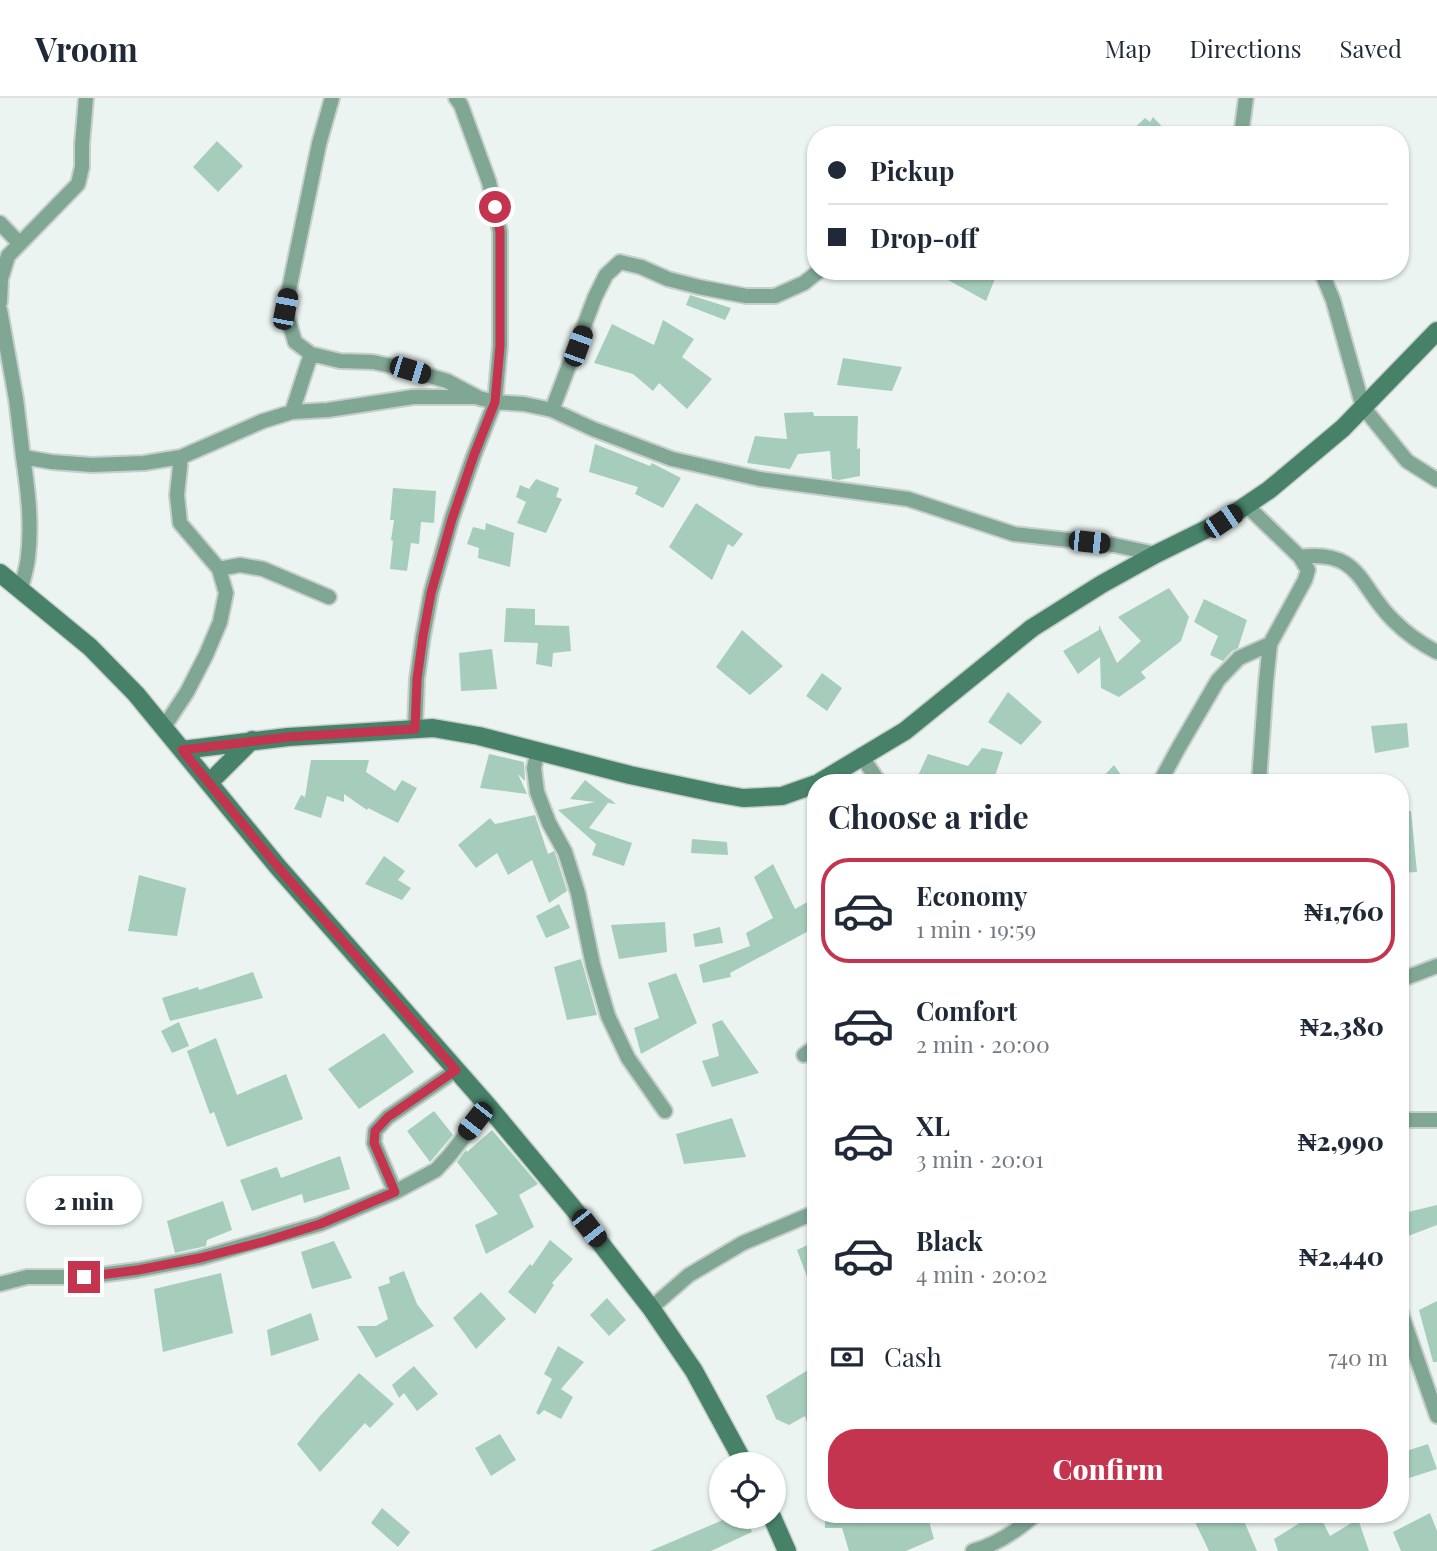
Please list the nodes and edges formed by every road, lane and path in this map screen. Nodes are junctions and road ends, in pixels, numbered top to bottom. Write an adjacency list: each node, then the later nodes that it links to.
1 (86, 98): 7 (street)
2 (331, 98): 13 (street)
3 (456, 98): 15 (street)
4 (1246, 98): 5 (street)
5 (1242, 126)
6 (0, 223): 7 (street)
7 (19, 243): 10 (street)
8 (808, 280): 17 (street)
9 (1325, 280): 16 (street)
10 (0, 302)
11 (0, 310): 19 (street)
12 (1437, 331): 16 (main road)
13 (311, 354): 14 (street); 18 (street)
14 (479, 398): 15 (street); 18 (street)
15 (495, 402): 17 (street); 32 (street)
16 (1363, 407): 21 (street); 22 (main road)
17 (552, 410): 23 (street)
18 (292, 412): 20 (street)
19 (23, 457): 20 (street); 27 (street)
20 (181, 457): 25 (street)
21 (1437, 480)
22 (1246, 505): 23 (main road); 24 (street)
23 (1156, 554): 36 (main road)
24 (1300, 557): 29 (street); 30 (street)
25 (219, 569): 28 (street); 31 (street)
26 (0, 573): 27 (main road)
27 (21, 589): 31 (main road)
28 (329, 597)
29 (1270, 645): 39 (street); 40 (street)
30 (1437, 652)
31 (164, 727): 34 (main road)
32 (415, 729): 33 (main road); 35 (main road)
33 (252, 740): 34 (main road); 41 (main road)
34 (182, 750): 41 (main road)
35 (538, 750): 42 (main road); 47 (street)
36 (862, 757): 37 (main road); 38 (street)
37 (833, 774)
38 (874, 774)
39 (1164, 774)
40 (1260, 774)
41 (209, 783): 45 (main road)
42 (807, 787)
43 (1437, 966): 44 (street)
44 (1409, 977)
45 (456, 1070): 46 (main road); 50 (street)
46 (488, 1105): 50 (street); 53 (main road)
47 (665, 1111)
48 (1437, 1120): 49 (street)
49 (1409, 1121)
50 (395, 1192): 52 (street)
51 (807, 1216): 53 (street)
52 (0, 1284)
53 (651, 1308): 56 (main road)
54 (1409, 1336): 55 (street)
55 (1437, 1416)
56 (738, 1452)
57 (1026, 1523): 60 (street)
58 (778, 1529): 59 (main road)
59 (788, 1551)
60 (973, 1551)

